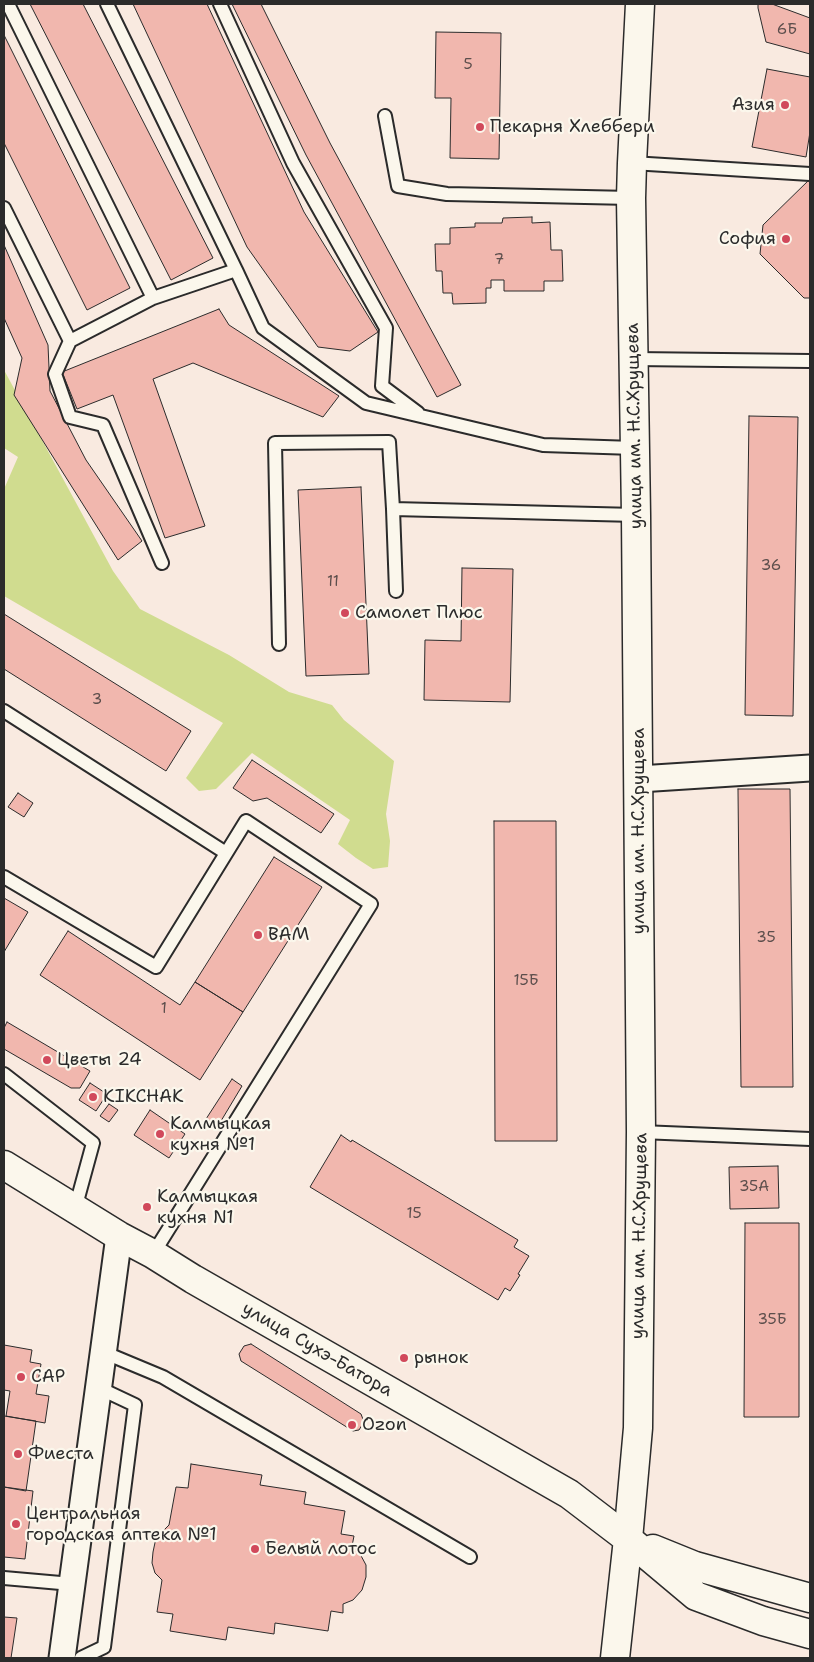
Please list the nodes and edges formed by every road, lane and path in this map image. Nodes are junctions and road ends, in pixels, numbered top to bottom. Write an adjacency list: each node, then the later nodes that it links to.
1 (8, 4): 11 (lane)
2 (107, 4): 10 (lane)
3 (220, 4): 15 (lane)
4 (640, 4): 6 (main road, улица им. Н.С.Хрущева)
5 (385, 116): 8 (lane)
6 (632, 162): 7 (lane); 8 (main road, улица им. Н.С.Хрущева)
7 (810, 174)
8 (631, 198): 13 (main road, улица им. Н.С.Хрущева)
9 (4, 208): 12 (lane)
10 (236, 270): 11 (lane); 15 (lane)
11 (153, 298): 12 (lane)
12 (70, 341): 19 (lane)
13 (634, 359): 14 (lane); 16 (main road, улица им. Н.С.Хрущева)
14 (810, 361)
15 (422, 416): 16 (lane)
16 (634, 448): 18 (main road, улица им. Н.С.Хрущева)
17 (393, 509): 18 (lane); 20 (lane); 21 (lane)
18 (636, 515): 24 (main road, улица им. Н.С.Хрущева)
19 (162, 563)
20 (396, 591)
21 (279, 644)
22 (4, 711): 25 (lane)
23 (810, 768): 24 (street)
24 (639, 778): 28 (main road, улица им. Н.С.Хрущева)
25 (226, 853): 26 (lane); 33 (lane)
26 (4, 877)
27 (4, 1074): 31 (lane)
28 (641, 1132): 29 (lane); 36 (main road, улица им. Н.С.Хрущева)
29 (810, 1139)
30 (4, 1165): 31 (main road, улица Сухэ-Батора)
31 (74, 1208): 32 (main road, улица Сухэ-Батора)
32 (119, 1236): 33 (main road, улица Сухэ-Батора); 34 (street)
33 (153, 1254): 36 (main road, улица Сухэ-Батора)
34 (103, 1352): 35 (street); 37 (lane)
35 (99, 1388): 39 (street); 43 (lane)
36 (628, 1539): 40 (main road, улица Сухэ-Батора); 41 (main road, улица Сухэ-Батора); 44 (main road, улица им. Н.С.Хрущева)
37 (470, 1557)
38 (4, 1578): 39 (lane)
39 (72, 1584): 42 (street)
40 (810, 1598)
41 (810, 1634)
42 (62, 1658)
43 (81, 1658)
44 (615, 1658)

